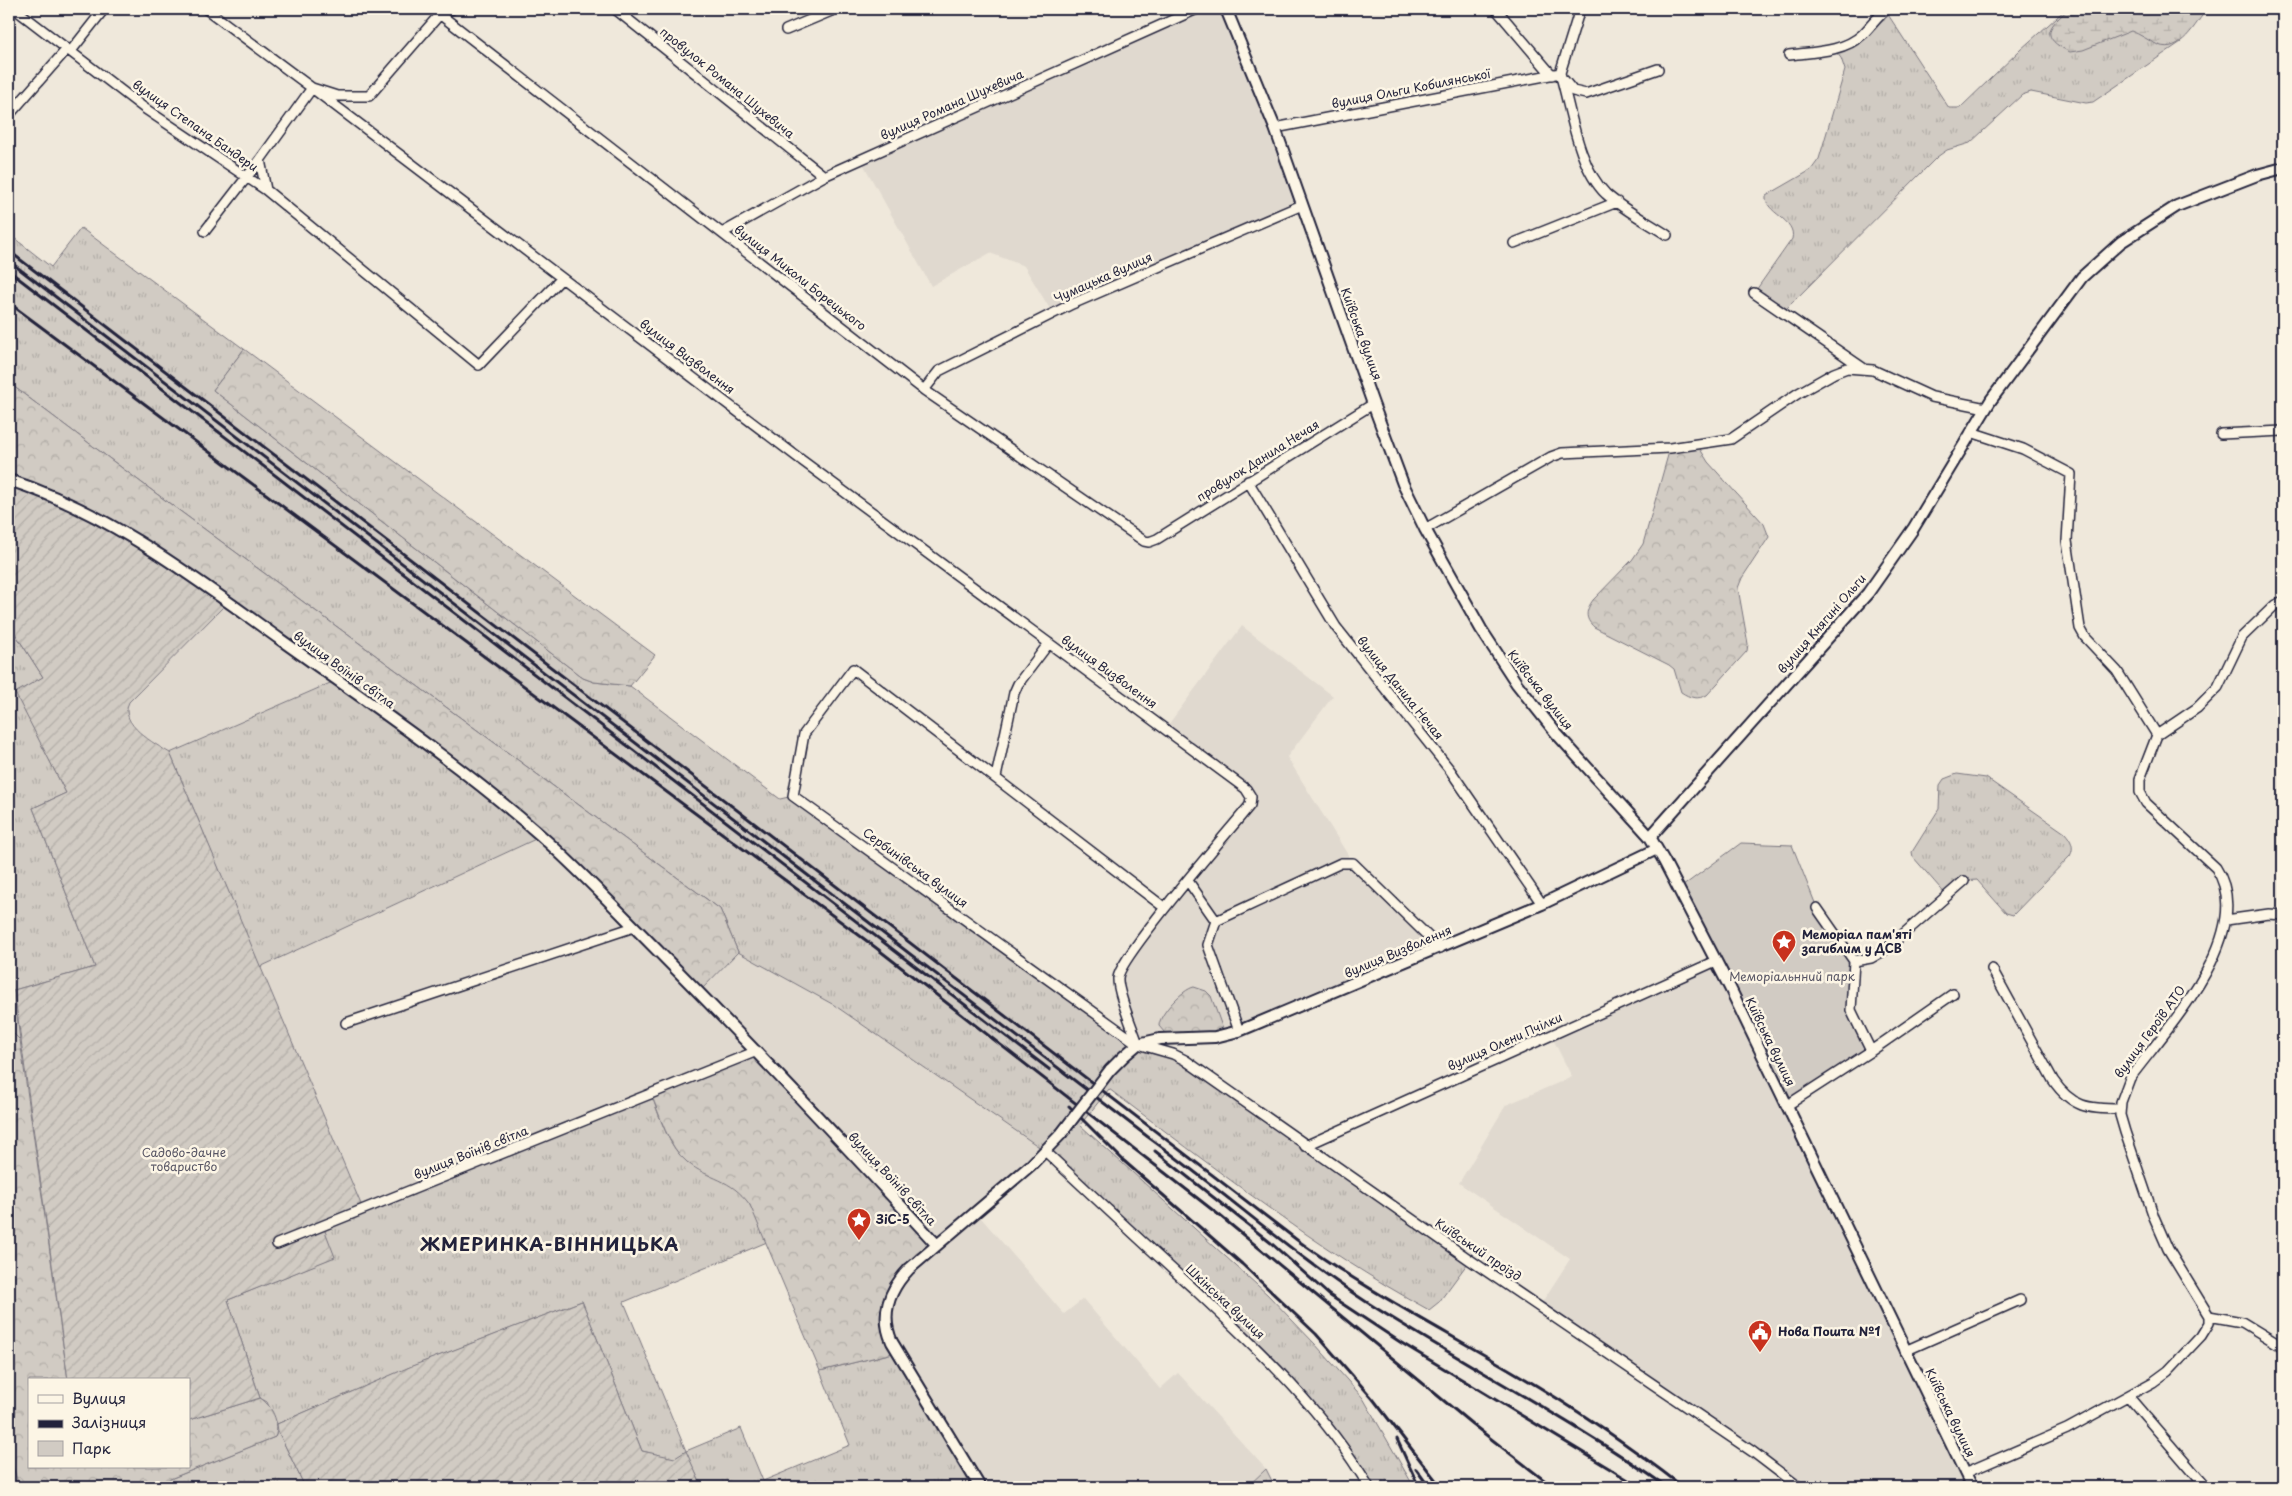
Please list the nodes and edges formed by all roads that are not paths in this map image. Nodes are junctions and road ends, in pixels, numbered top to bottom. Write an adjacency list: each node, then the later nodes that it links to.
1 (15, 9): 14 (street, вулиця Степана Бандери)
2 (104, 9): 14 (street)
3 (206, 9): 18 (street)
4 (452, 9): 12 (street)
5 (615, 9): 23 (street, провулок Романа Шухевича)
6 (836, 9): 13 (street)
7 (1197, 9): 23 (street, вулиця Романа Шухевича)
8 (1226, 9): 20 (street, Київська вулиця)
9 (1496, 9): 17 (street)
10 (1580, 9): 17 (street)
11 (1887, 9): 15 (street)
12 (437, 11): 18 (street); 29 (street, вулиця Миколи Борецького)
13 (786, 30)
14 (69, 50): 19 (street); 24 (street, вулиця Степана Бандери)
15 (1789, 55)
16 (1658, 69): 17 (street)
17 (1556, 74): 20 (street, вулиця Ольги Кобилянської); 26 (street)
18 (312, 88): 21 (street, вулиця Степана Бандери); 32 (street, вулиця Визволення)
19 (9, 115)
20 (1275, 128): 27 (street, Київська вулиця)
21 (260, 160): 24 (street); 25 (street, вулиця Степана Бандери)
22 (2283, 168): 37 (street, вулиця Княгині Ольги)
23 (824, 176): 29 (street, вулиця Романа Шухевича)
24 (247, 177): 25 (street, вулиця Степана Бандери); 28 (street)
25 (266, 190): 32 (street)
26 (1617, 202): 30 (street); 31 (street)
27 (1302, 205): 35 (street, Чумацька вулиця); 36 (street, Київська вулиця)
28 (205, 231)
29 (722, 233): 35 (street, вулиця Миколи Борецького)
30 (1667, 236)
31 (1514, 243)
32 (562, 278): 46 (street, вулиця Визволення)
33 (1754, 293): 34 (street)
34 (1863, 368): 37 (street); 43 (street)
35 (924, 390): 44 (street, вулиця Миколи Борецького)
36 (1373, 404): 42 (street, провулок Данила Нечая); 43 (street, Київська вулиця)
37 (1986, 408): 39 (street, вулиця Княгині Ольги)
38 (2283, 431): 40 (street)
39 (1971, 432): 47 (street); 49 (street, вулиця Княгині Ольги)
40 (2221, 434)
41 (9, 480): 59 (street, вулиця Воїнів світла)
42 (1248, 481): 44 (street, провулок Данила Нечая); 53 (street, вулиця Данила Нечая)
43 (1425, 529): 49 (street, Київська вулиця)
44 (1157, 539)
45 (2283, 601): 47 (street)
46 (1049, 643): 48 (street, вулиця Визволення); 52 (street, вулиця Визволення)
47 (2157, 735): 57 (street, вулиця Героїв АТО)
48 (996, 777): 54 (street); 67 (street, Сербинівська вулиця)
49 (1650, 837): 50 (street, Київська вулиця)
50 (1657, 849): 53 (street, вулиця Визволення); 61 (street, Київська вулиця)
51 (1964, 881): 62 (street)
52 (1188, 882): 54 (street, вулиця Визволення); 58 (street)
53 (1542, 904): 60 (street, вулиця Визволення)
54 (1165, 908): 67 (street, вулиця Визволення)
55 (1817, 908): 62 (street)
56 (2283, 915): 57 (street)
57 (2226, 920): 71 (street, вулиця Героїв АТО)
58 (1216, 921): 60 (street); 66 (street)
59 (634, 927): 65 (street); 68 (street, вулиця Воїнів світла)
60 (1440, 948): 66 (street, вулиця Визволення)
61 (1716, 961): 70 (street, Київська вулиця); 72 (street, вулиця Олени Пчілки)
62 (1854, 961): 69 (street)
63 (1992, 968): 71 (street)
64 (1953, 994): 69 (street)
65 (346, 1023)
66 (1239, 1032): 67 (street, вулиця Визволення)
67 (1138, 1044): 72 (street, Київський проїзд); 73 (street, вулиця Визволення, bridge)
68 (757, 1051): 74 (street, вулиця Воїнів світла); 75 (street, вулиця Воїнів світла)
69 (1871, 1051): 70 (street)
70 (1786, 1106): 79 (street, Київська вулиця)
71 (2120, 1109): 77 (street, вулиця Героїв АТО)
72 (1305, 1146): 84 (street, Київський проїзд)
73 (1045, 1151): 75 (street, вулиця Визволення); 83 (street, Шкінська вулиця)
74 (277, 1244)
75 (937, 1245): 82 (street, вулиця Воїнів світла)
76 (2020, 1300): 79 (street)
77 (2209, 1316): 78 (street); 80 (street)
78 (2283, 1347)
79 (1905, 1350): 81 (street, Київська вулиця)
80 (2128, 1396): 81 (street); 86 (street)
81 (1965, 1473): 85 (street, Київська вулиця)
82 (980, 1487)
83 (1369, 1487)
84 (1799, 1487)
85 (1972, 1487)
86 (2206, 1487)

